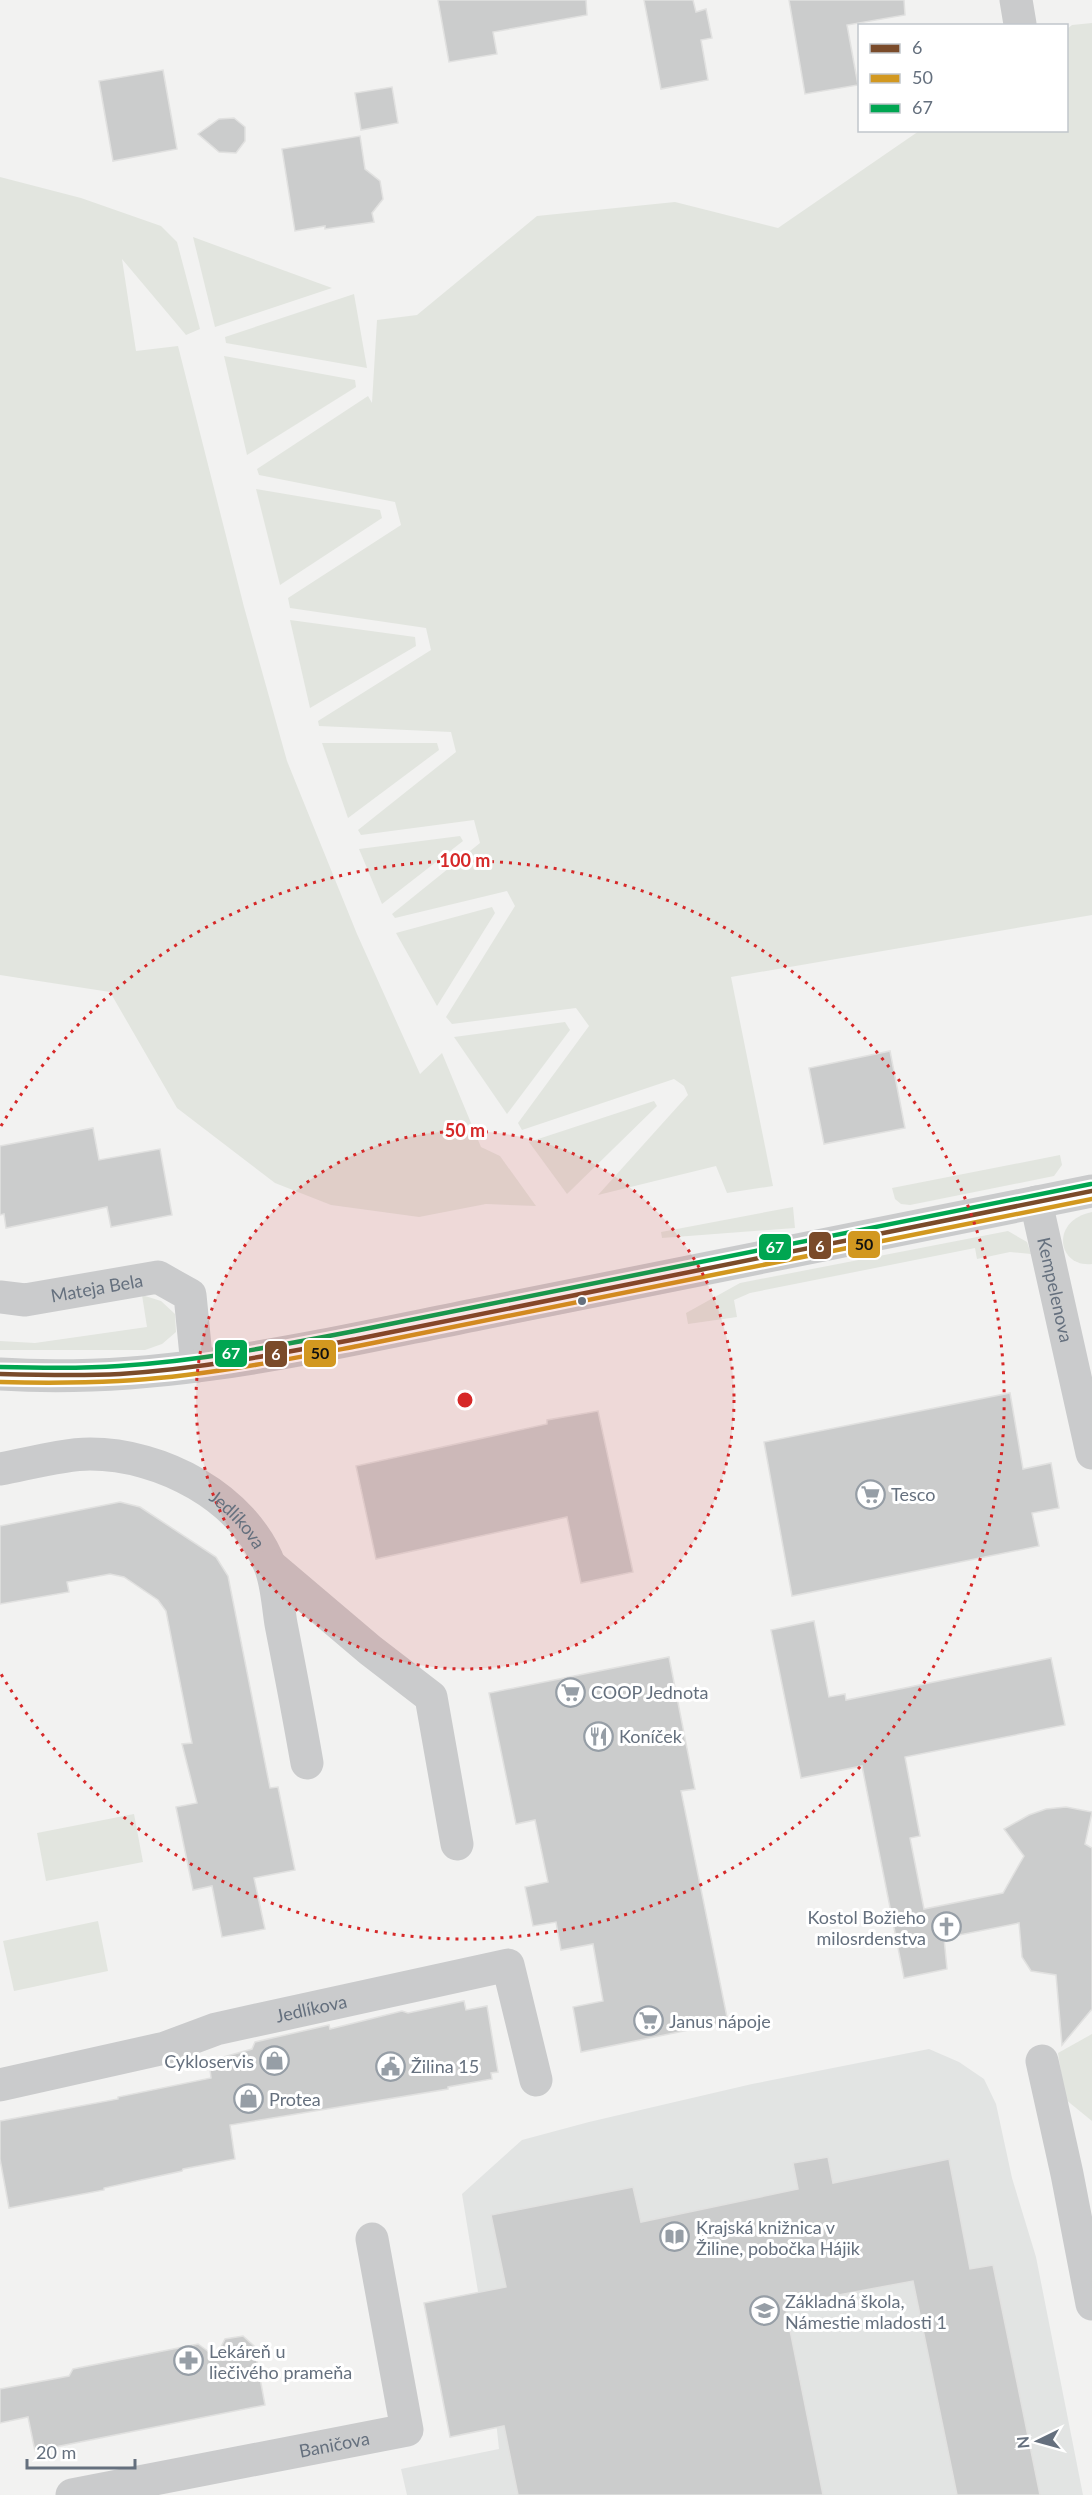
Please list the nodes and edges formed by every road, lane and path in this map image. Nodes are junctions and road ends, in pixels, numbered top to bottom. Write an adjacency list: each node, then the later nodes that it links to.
1 (1092, 1191): 2 (street)
2 (1036, 1202): 4 (street); 6 (street, Kempelenova)
3 (0, 1297): 4 (street, Mateja Bela)
4 (197, 1366): 5 (street)
5 (0, 1374)
6 (1084, 1375): 7 (street, Kempelenova)
7 (1092, 1453)
8 (0, 1469): 9 (street, Jedlíkova)
9 (271, 1566): 10 (street, Jedlíkova); 11 (street)
10 (307, 1763)
11 (457, 1844)
12 (1042, 2061): 15 (street)
13 (536, 2080): 14 (street, Jedlíkova)
14 (0, 2085)
15 (1080, 2171): 17 (street)
16 (372, 2239): 18 (street, Baničova)
17 (1092, 2304)
18 (72, 2495)

